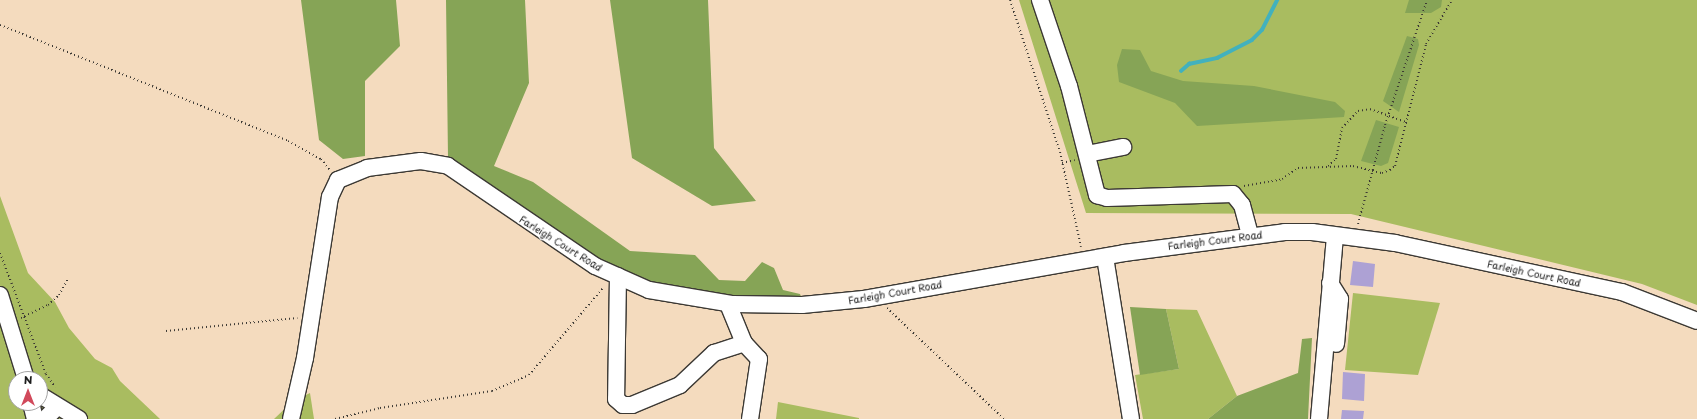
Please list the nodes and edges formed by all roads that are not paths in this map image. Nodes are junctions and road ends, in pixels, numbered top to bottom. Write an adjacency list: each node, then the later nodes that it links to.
1 (1040, 0): 3 (street)
2 (1123, 147): 3 (street)
3 (1087, 154): 4 (street)
4 (1250, 236): 5 (street, Farleigh Court Road); 6 (street, Farleigh Court Road)
5 (1336, 237): 8 (street); 11 (street, Farleigh Court Road)
6 (1105, 257): 10 (street, Farleigh Court Road); 21 (street)
7 (616, 276): 10 (street, Farleigh Court Road); 12 (street); 19 (street, Farleigh Court Road)
8 (1330, 283): 13 (street); 22 (street)
9 (0, 295): 14 (street)
10 (728, 304): 12 (street)
11 (1697, 321)
12 (744, 343): 20 (street)
13 (1334, 365)
14 (24, 371)
15 (48, 400): 16 (street)
16 (58, 407): 17 (street); 18 (street)
17 (46, 419)
18 (79, 419)
19 (291, 419)
20 (750, 419)
21 (1131, 419)
22 (1318, 419)

